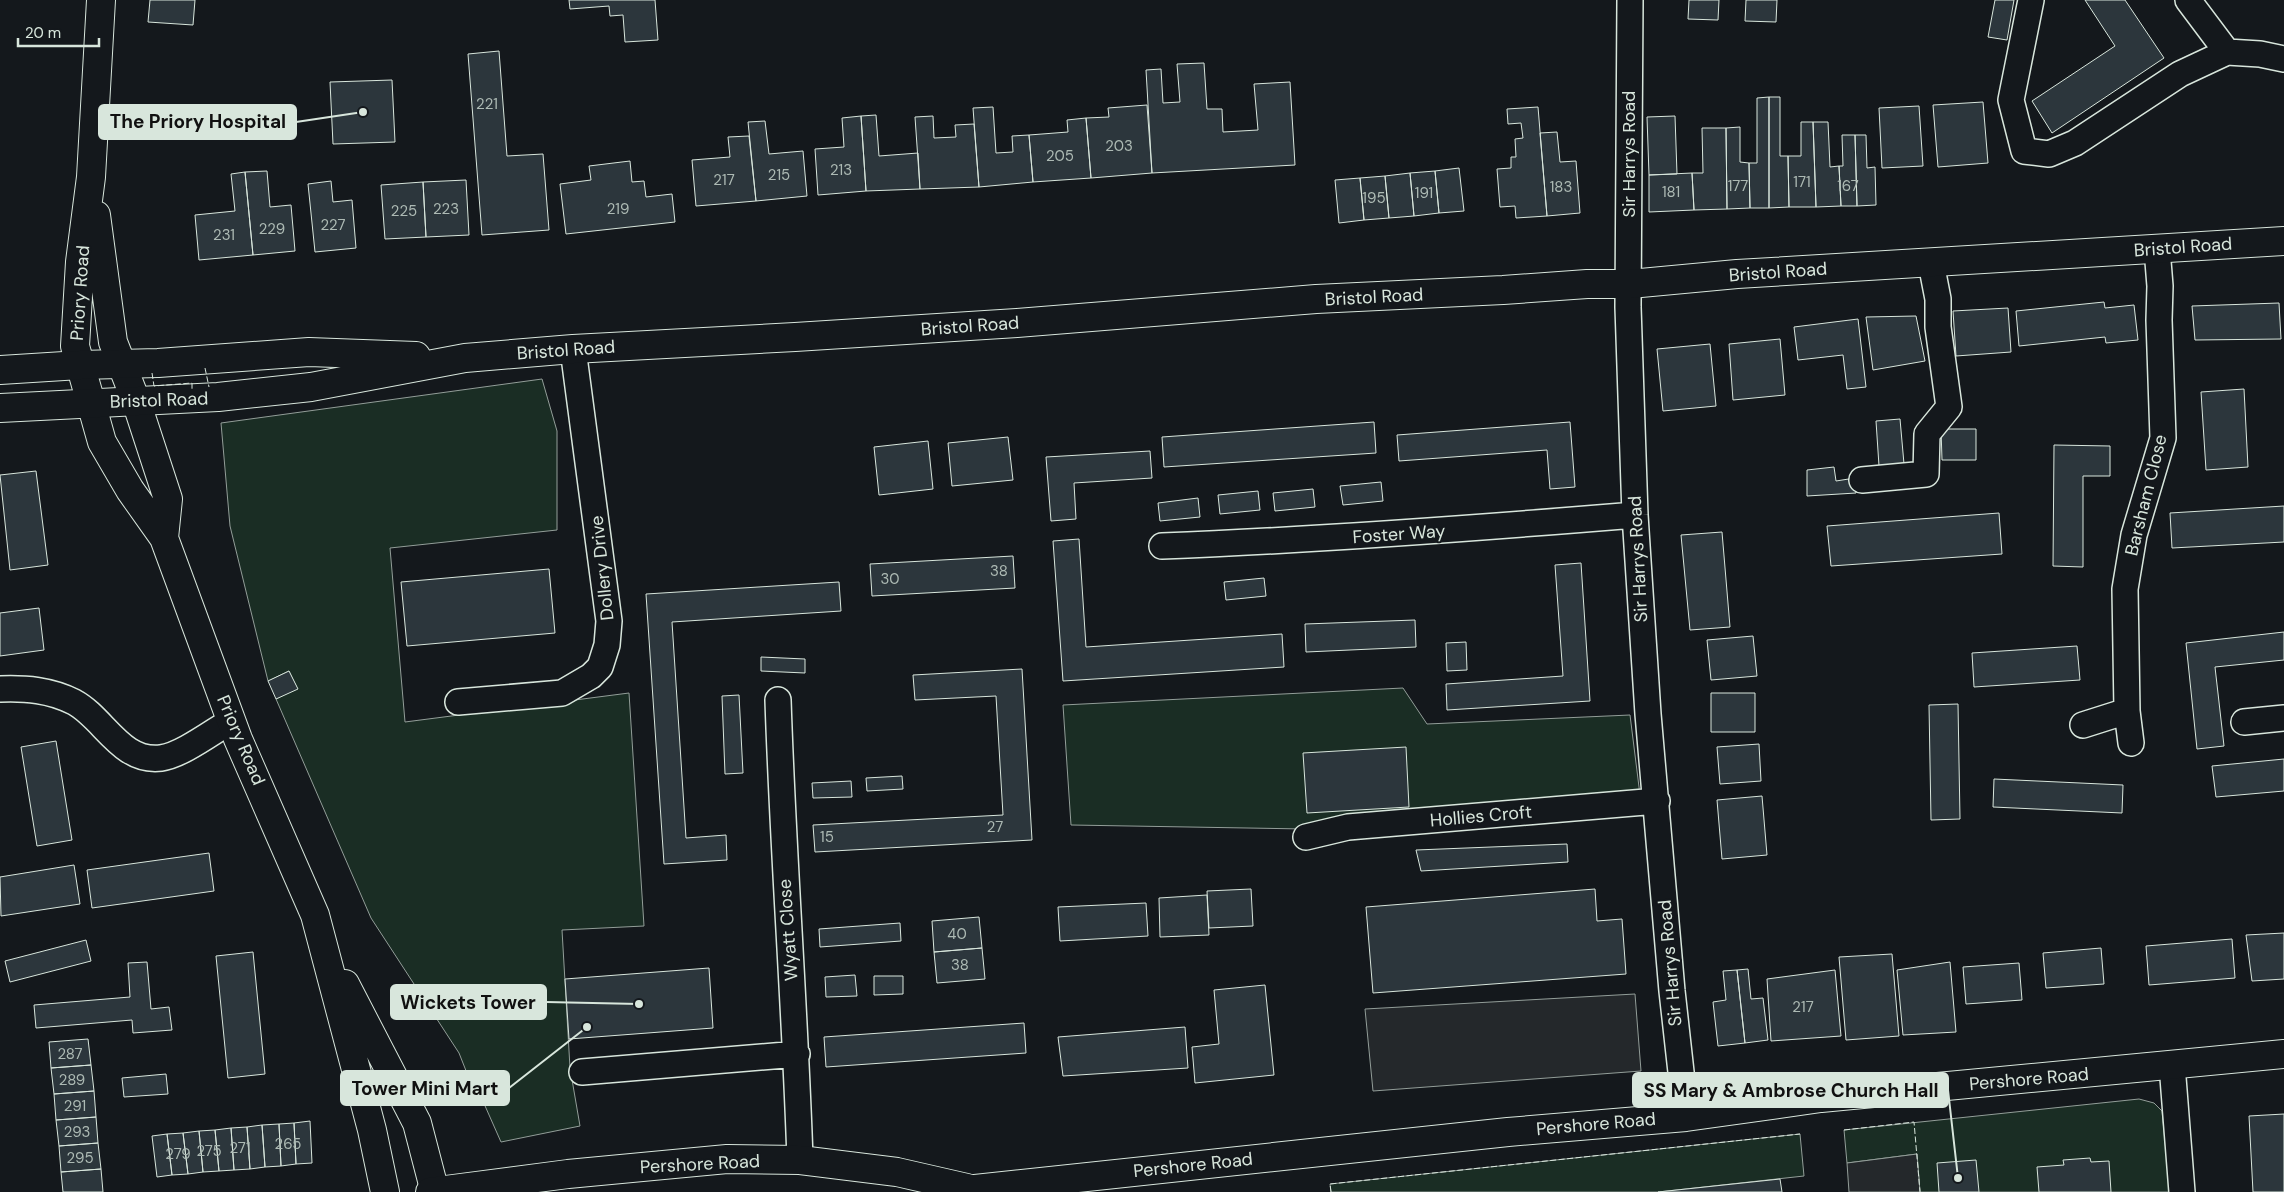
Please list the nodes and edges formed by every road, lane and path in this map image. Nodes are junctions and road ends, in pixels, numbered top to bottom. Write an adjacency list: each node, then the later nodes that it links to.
1 (101, 0): 7 (main road, Priory Road)
2 (1630, 0): 11 (street, Sir Harrys Road)
3 (2031, 0): 5 (street)
4 (2188, 0): 5 (street)
5 (2227, 52): 6 (street)
6 (2284, 59)
7 (91, 176): 14 (main road, Priory Road); 15 (main road, Priory Road)
8 (2284, 241): 9 (main road, Bristol Road)
9 (2157, 249): 10 (main road, Bristol Road); 27 (street, Barsham Close)
10 (1931, 263): 11 (main road, Bristol Road); 20 (street)
11 (1630, 284): 12 (main road, Bristol Road); 21 (street, Sir Harrys Road)
12 (573, 349): 13 (main road, Bristol Road); 26 (street, Dollery Drive)
13 (465, 358): 15 (main road, Bristol Road); 17 (main road, Bristol Road)
14 (80, 364): 15 (main road, Bristol Road); 16 (main road, Bristol Road); 18 (main road, Priory Road)
15 (120, 364): 17 (main road, Priory Road)
16 (0, 370)
17 (136, 401): 18 (main road, Bristol Road); 22 (main road, Priory Road)
18 (90, 403): 19 (main road, Bristol Road); 22 (main road, Priory Road)
19 (0, 408)
20 (1862, 480)
21 (1635, 515): 23 (street, Foster Way); 33 (street, Sir Harrys Road)
22 (164, 538): 29 (main road, Priory Road)
23 (1162, 546)
24 (0, 689): 29 (street)
25 (778, 700): 36 (street, Wyatt Close)
26 (458, 702)
27 (2127, 712): 31 (street); 32 (street, Barsham Close)
28 (2284, 718): 30 (street)
29 (232, 722): 35 (main road, Priory Road)
30 (2244, 722)
31 (2082, 725)
32 (2131, 743)
33 (1657, 801): 34 (street, Hollies Croft); 40 (street, Sir Harrys Road)
34 (1306, 837)
35 (323, 940): 43 (main road, Priory Road); 44 (main road, Priory Road)
36 (797, 1054): 39 (street); 41 (street, Wyatt Close)
37 (2284, 1054): 38 (main road, Pershore Road)
38 (2172, 1066): 40 (main road, Pershore Road); 45 (street)
39 (582, 1072)
40 (1686, 1116): 42 (main road, Pershore Road)
41 (800, 1160): 42 (main road, Pershore Road); 44 (main road, Pershore Road)
42 (958, 1190)
43 (385, 1192)
44 (433, 1192)
45 (2182, 1192)

